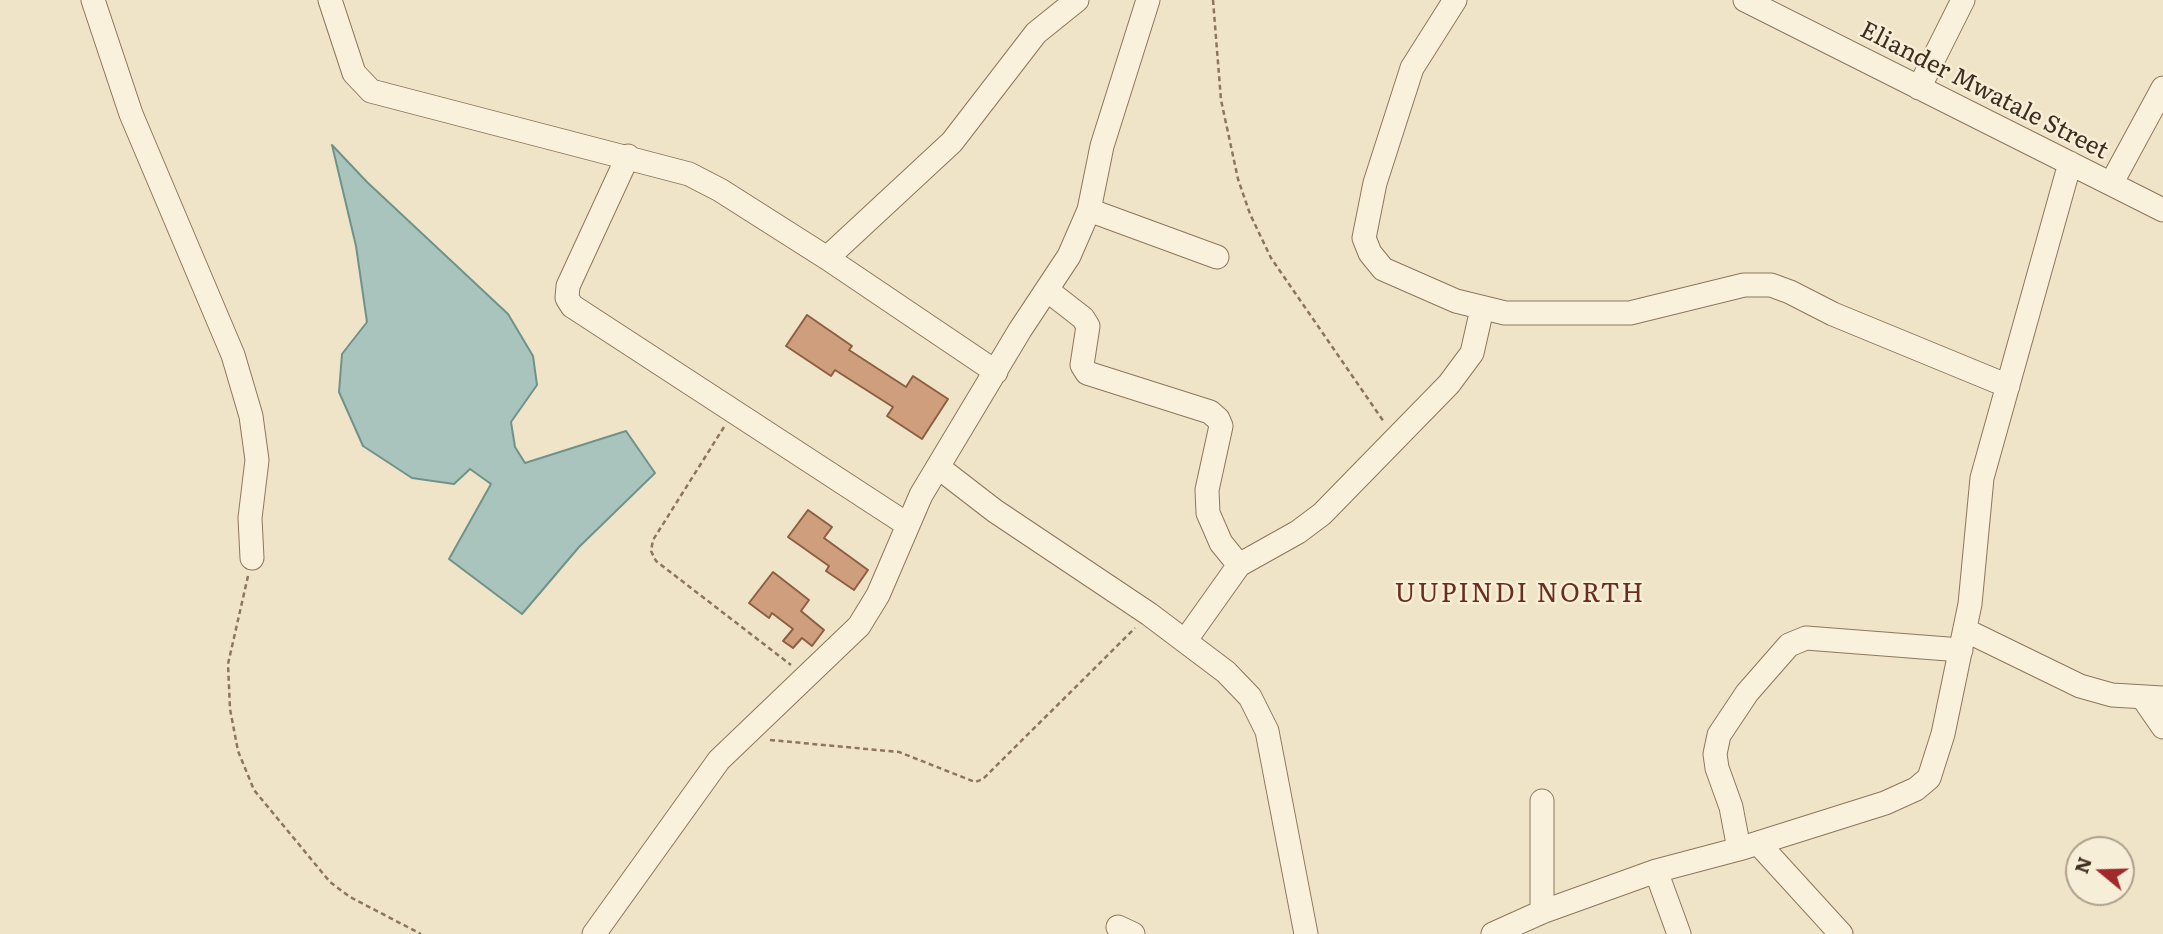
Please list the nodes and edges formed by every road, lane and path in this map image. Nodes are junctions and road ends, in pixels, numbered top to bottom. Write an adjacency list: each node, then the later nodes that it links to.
1 (93, 0): 26 (street)
2 (330, 0): 11 (street)
3 (1077, 0): 17 (street)
4 (1148, 0): 14 (street)
5 (1213, 0): 23 (path)
6 (1455, 0): 19 (street)
7 (1745, 0): 9 (street, Eliander Mwatale Street)
8 (1963, 0): 9 (street)
9 (1919, 88): 12 (street, Eliander Mwatale Street)
10 (2163, 88): 13 (street)
11 (628, 156): 17 (street); 22 (street)
12 (2070, 163): 13 (street, Eliander Mwatale Street); 21 (street)
13 (2111, 184): 15 (street, Eliander Mwatale Street)
14 (1089, 210): 16 (street); 18 (street)
15 (2163, 210)
16 (1217, 257)
17 (827, 258): 20 (street)
18 (1047, 290): 20 (street); 27 (street)
19 (1482, 309): 21 (street); 23 (street)
20 (996, 372): 24 (street)
21 (2008, 386): 29 (street)
22 (733, 413): 25 (street); 31 (path)
23 (1395, 439): 27 (street)
24 (938, 467): 25 (street); 28 (street)
25 (908, 525): 31 (street)
26 (252, 558): 40 (path)
27 (1239, 565): 30 (street)
28 (1149, 614): 30 (street); 34 (path)
29 (1963, 640): 32 (street); 36 (street); 36 (street)
30 (1185, 641): 42 (street)
31 (807, 677): 34 (street)
32 (2153, 698): 33 (street)
33 (2163, 727)
34 (744, 736): 41 (street)
35 (1542, 800): 38 (street)
36 (1749, 846): 37 (street); 44 (street)
37 (1656, 872): 38 (street); 43 (street)
38 (1542, 912): 39 (street)
39 (1504, 932)
40 (421, 934)
41 (594, 934)
42 (1306, 934)
43 (1679, 934)
44 (1840, 934)

